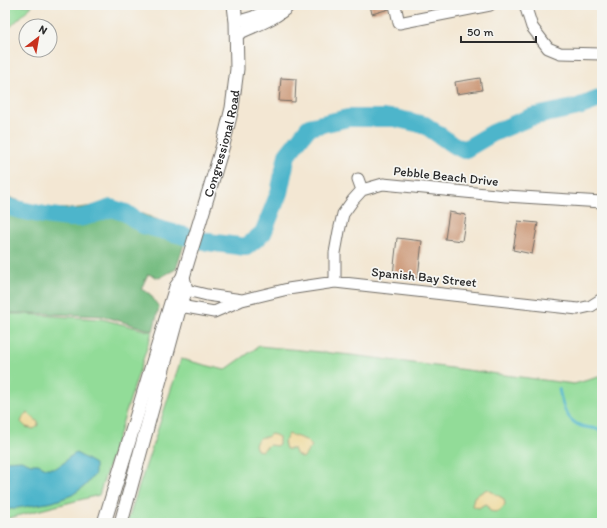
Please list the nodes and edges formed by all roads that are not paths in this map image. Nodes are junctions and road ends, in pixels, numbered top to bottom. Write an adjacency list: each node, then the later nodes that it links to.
1 (234, 5): 7 (main road, Congressional Road)
2 (279, 5): 7 (street)
3 (290, 5): 8 (street)
4 (395, 5): 5 (street)
5 (490, 5)
6 (524, 5): 9 (street)
7 (236, 22): 8 (main road, Congressional Road)
8 (236, 35): 14 (main road, Congressional Road)
9 (602, 54)
10 (358, 179): 11 (street)
11 (362, 190): 12 (street, Pebble Beach Drive); 13 (street)
12 (602, 202)
13 (335, 282): 15 (street, Spanish Bay Street); 16 (street, Spanish Bay Street)
14 (182, 285): 16 (street, Spanish Bay Street); 17 (main road, Congressional Road)
15 (602, 299)
16 (242, 300): 17 (street, Spanish Bay Street)
17 (176, 305): 18 (main road, Congressional Road); 19 (main road, Congressional Road)
18 (104, 523)
19 (120, 523)

